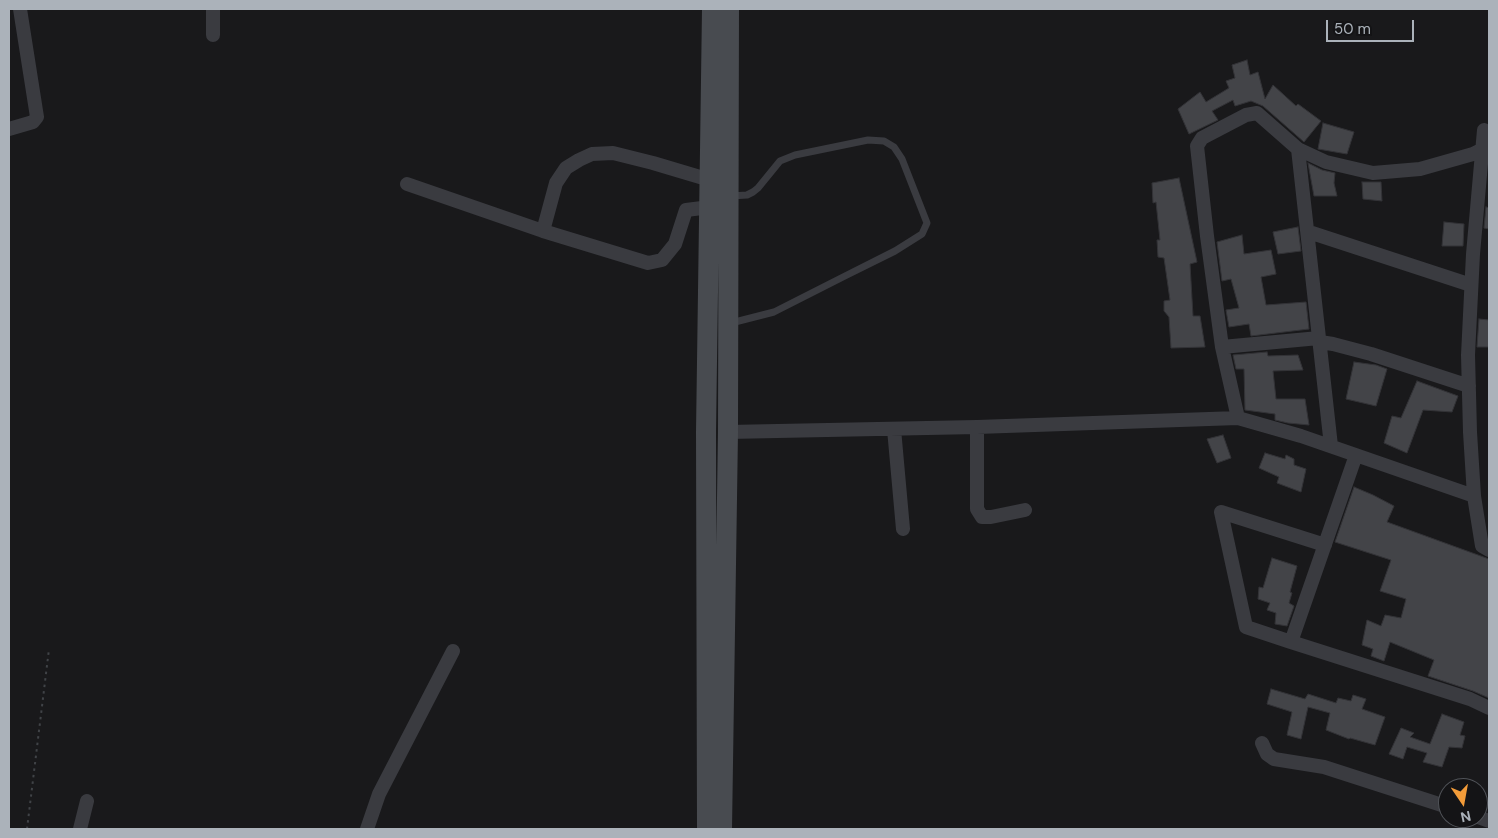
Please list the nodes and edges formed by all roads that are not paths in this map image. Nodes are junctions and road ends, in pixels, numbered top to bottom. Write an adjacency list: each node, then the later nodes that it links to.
1 (20, 9): 6 (street)
2 (213, 9): 5 (street)
3 (712, 9): 10 (main road)
4 (729, 9): 12 (main road)
5 (213, 35)
6 (9, 129)
7 (1484, 130): 9 (street)
8 (1298, 149): 9 (street); 15 (street); 19 (street)
9 (1483, 149): 16 (street)
10 (710, 180): 13 (main road); 14 (street)
11 (407, 184): 14 (street)
12 (728, 196): 17 (main road); 17 (lane)
13 (710, 207): 14 (street); 40 (main road)
14 (543, 231)
15 (1308, 232): 16 (street); 18 (street)
16 (1471, 284): 20 (street)
17 (728, 323): 24 (main road)
18 (1320, 340): 19 (street); 20 (street); 25 (street)
19 (1222, 347): 21 (street)
20 (1469, 386): 27 (street)
21 (1238, 418): 22 (street); 25 (street)
22 (977, 427): 23 (street); 28 (street)
23 (894, 429): 24 (street); 29 (street)
24 (728, 432): 41 (main road)
25 (1331, 446): 26 (street)
26 (1356, 455): 27 (street); 30 (street)
27 (1474, 496): 31 (street)
28 (1025, 510)
29 (903, 529)
30 (1325, 545): 32 (street); 32 (street)
31 (1489, 550)
32 (1291, 642): 34 (street)
33 (453, 650): 39 (street)
34 (1489, 708)
35 (1262, 743): 37 (street)
36 (87, 801): 38 (street)
37 (1438, 804)
38 (80, 829)
39 (367, 829)
40 (707, 829)
41 (722, 829)

